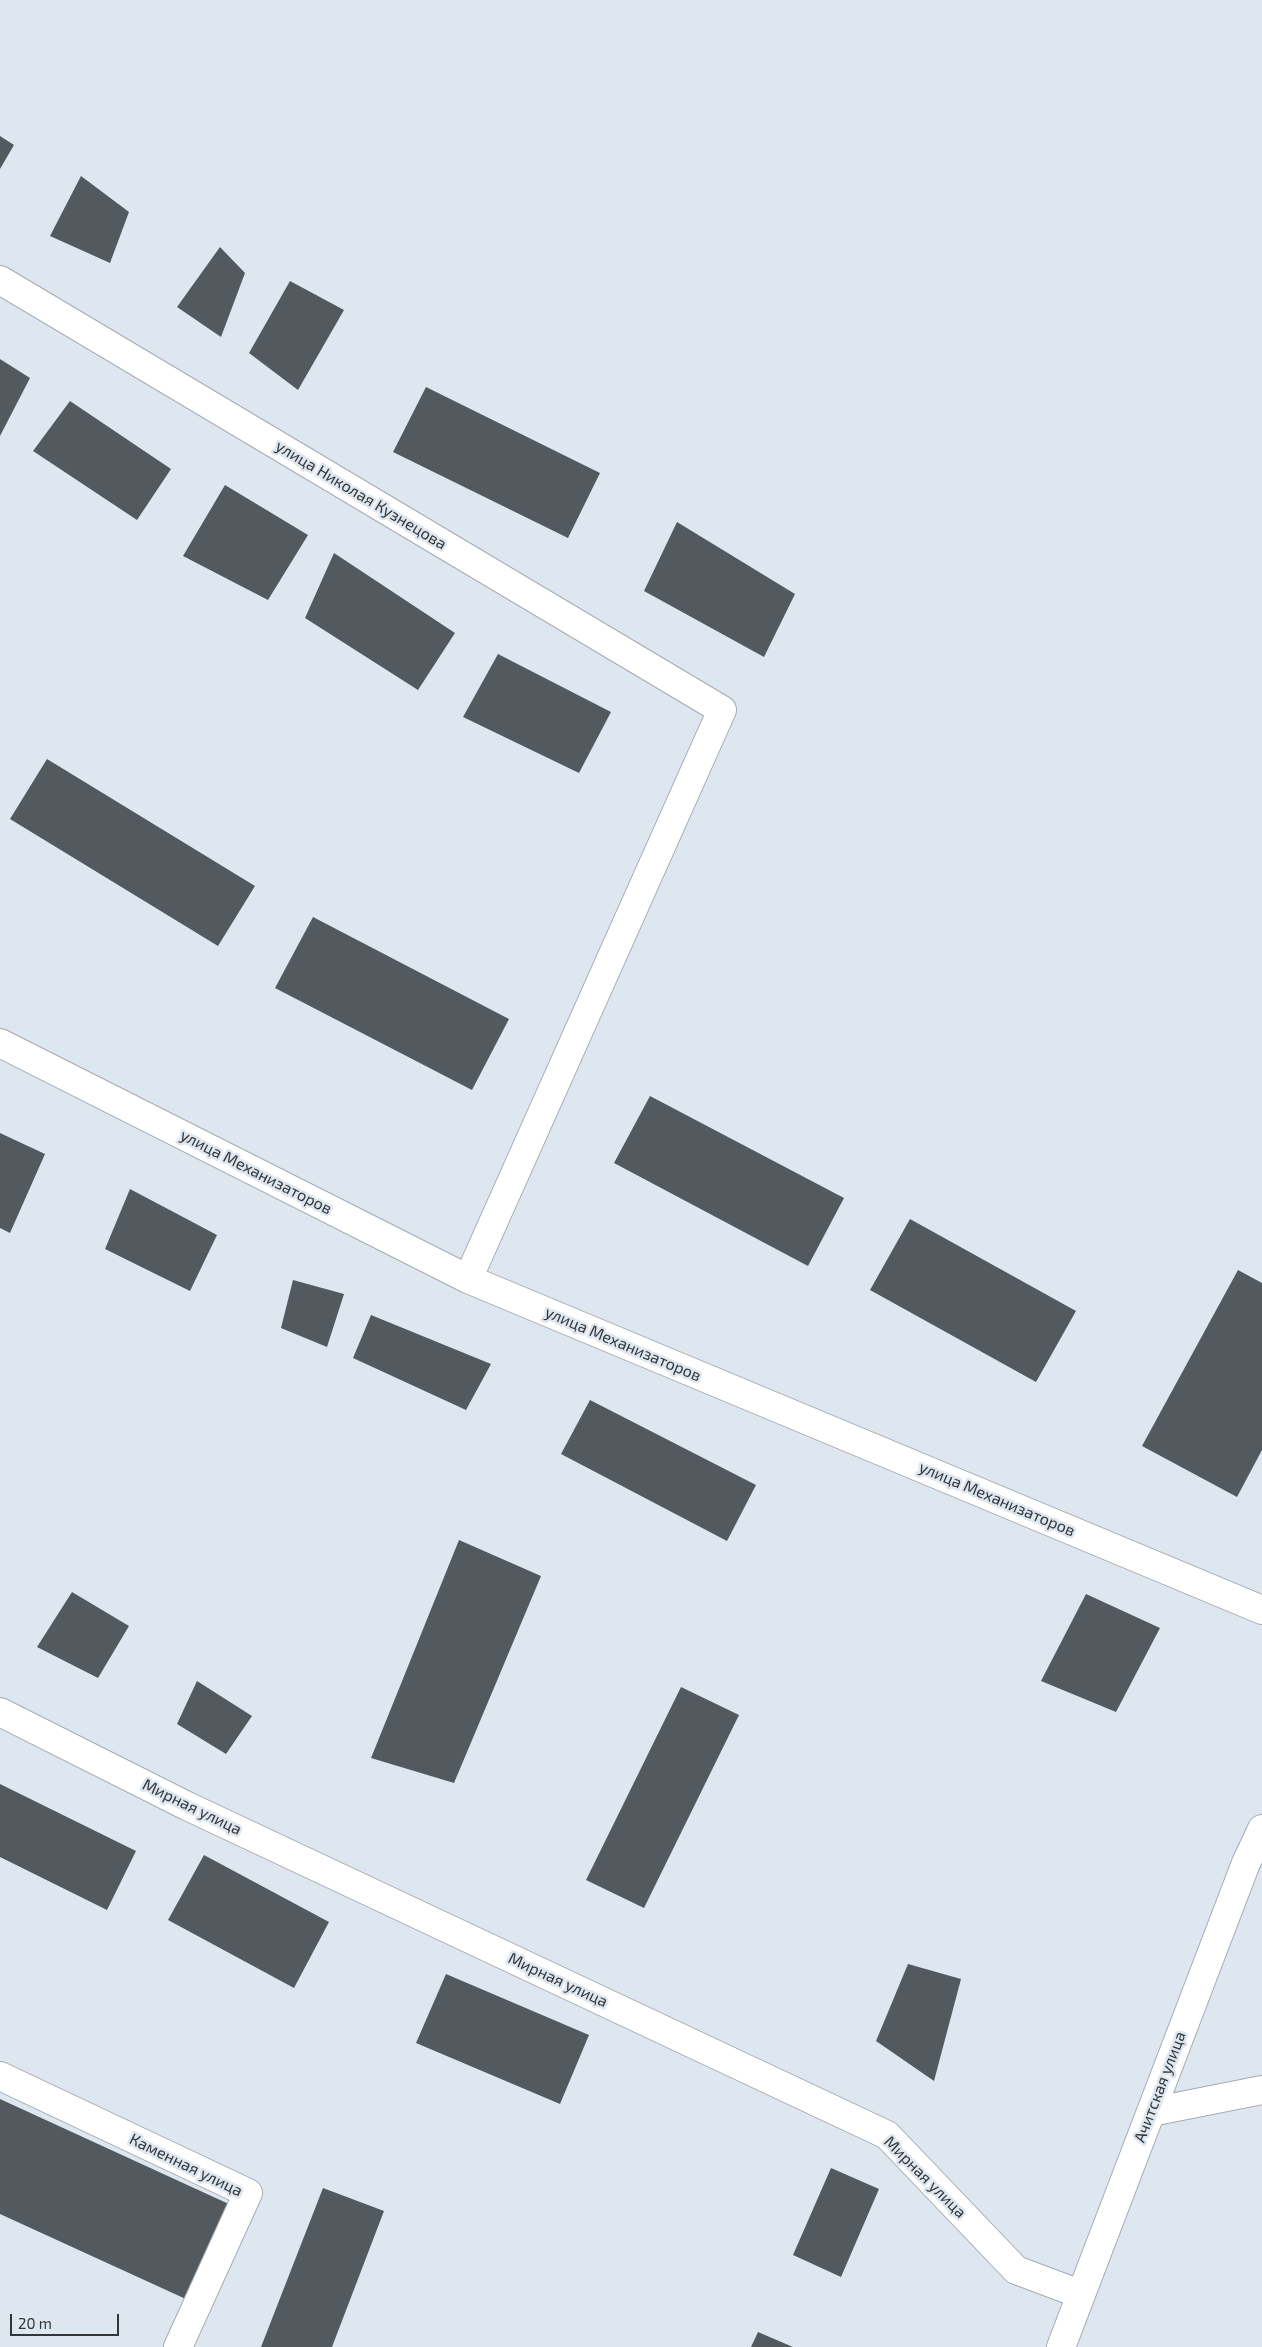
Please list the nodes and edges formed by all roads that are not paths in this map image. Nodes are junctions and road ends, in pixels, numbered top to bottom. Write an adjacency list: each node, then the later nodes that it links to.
1 (0, 280): 3 (street, улица Николая Кузнецова)
2 (0, 1043): 3 (street, улица Механизаторов)
3 (468, 1280): 4 (street, улица Механизаторов)
4 (1262, 1610)
5 (0, 1712): 10 (street, Мирная улица)
6 (1262, 1829): 9 (street, Ачитская улица)
7 (0, 2076): 11 (street, Каменная улица)
8 (1262, 2090): 9 (street)
9 (1151, 2112): 10 (street, Ачитская улица)
10 (1080, 2294): 12 (street, Ачитская улица)
11 (178, 2347)
12 (1061, 2347)

